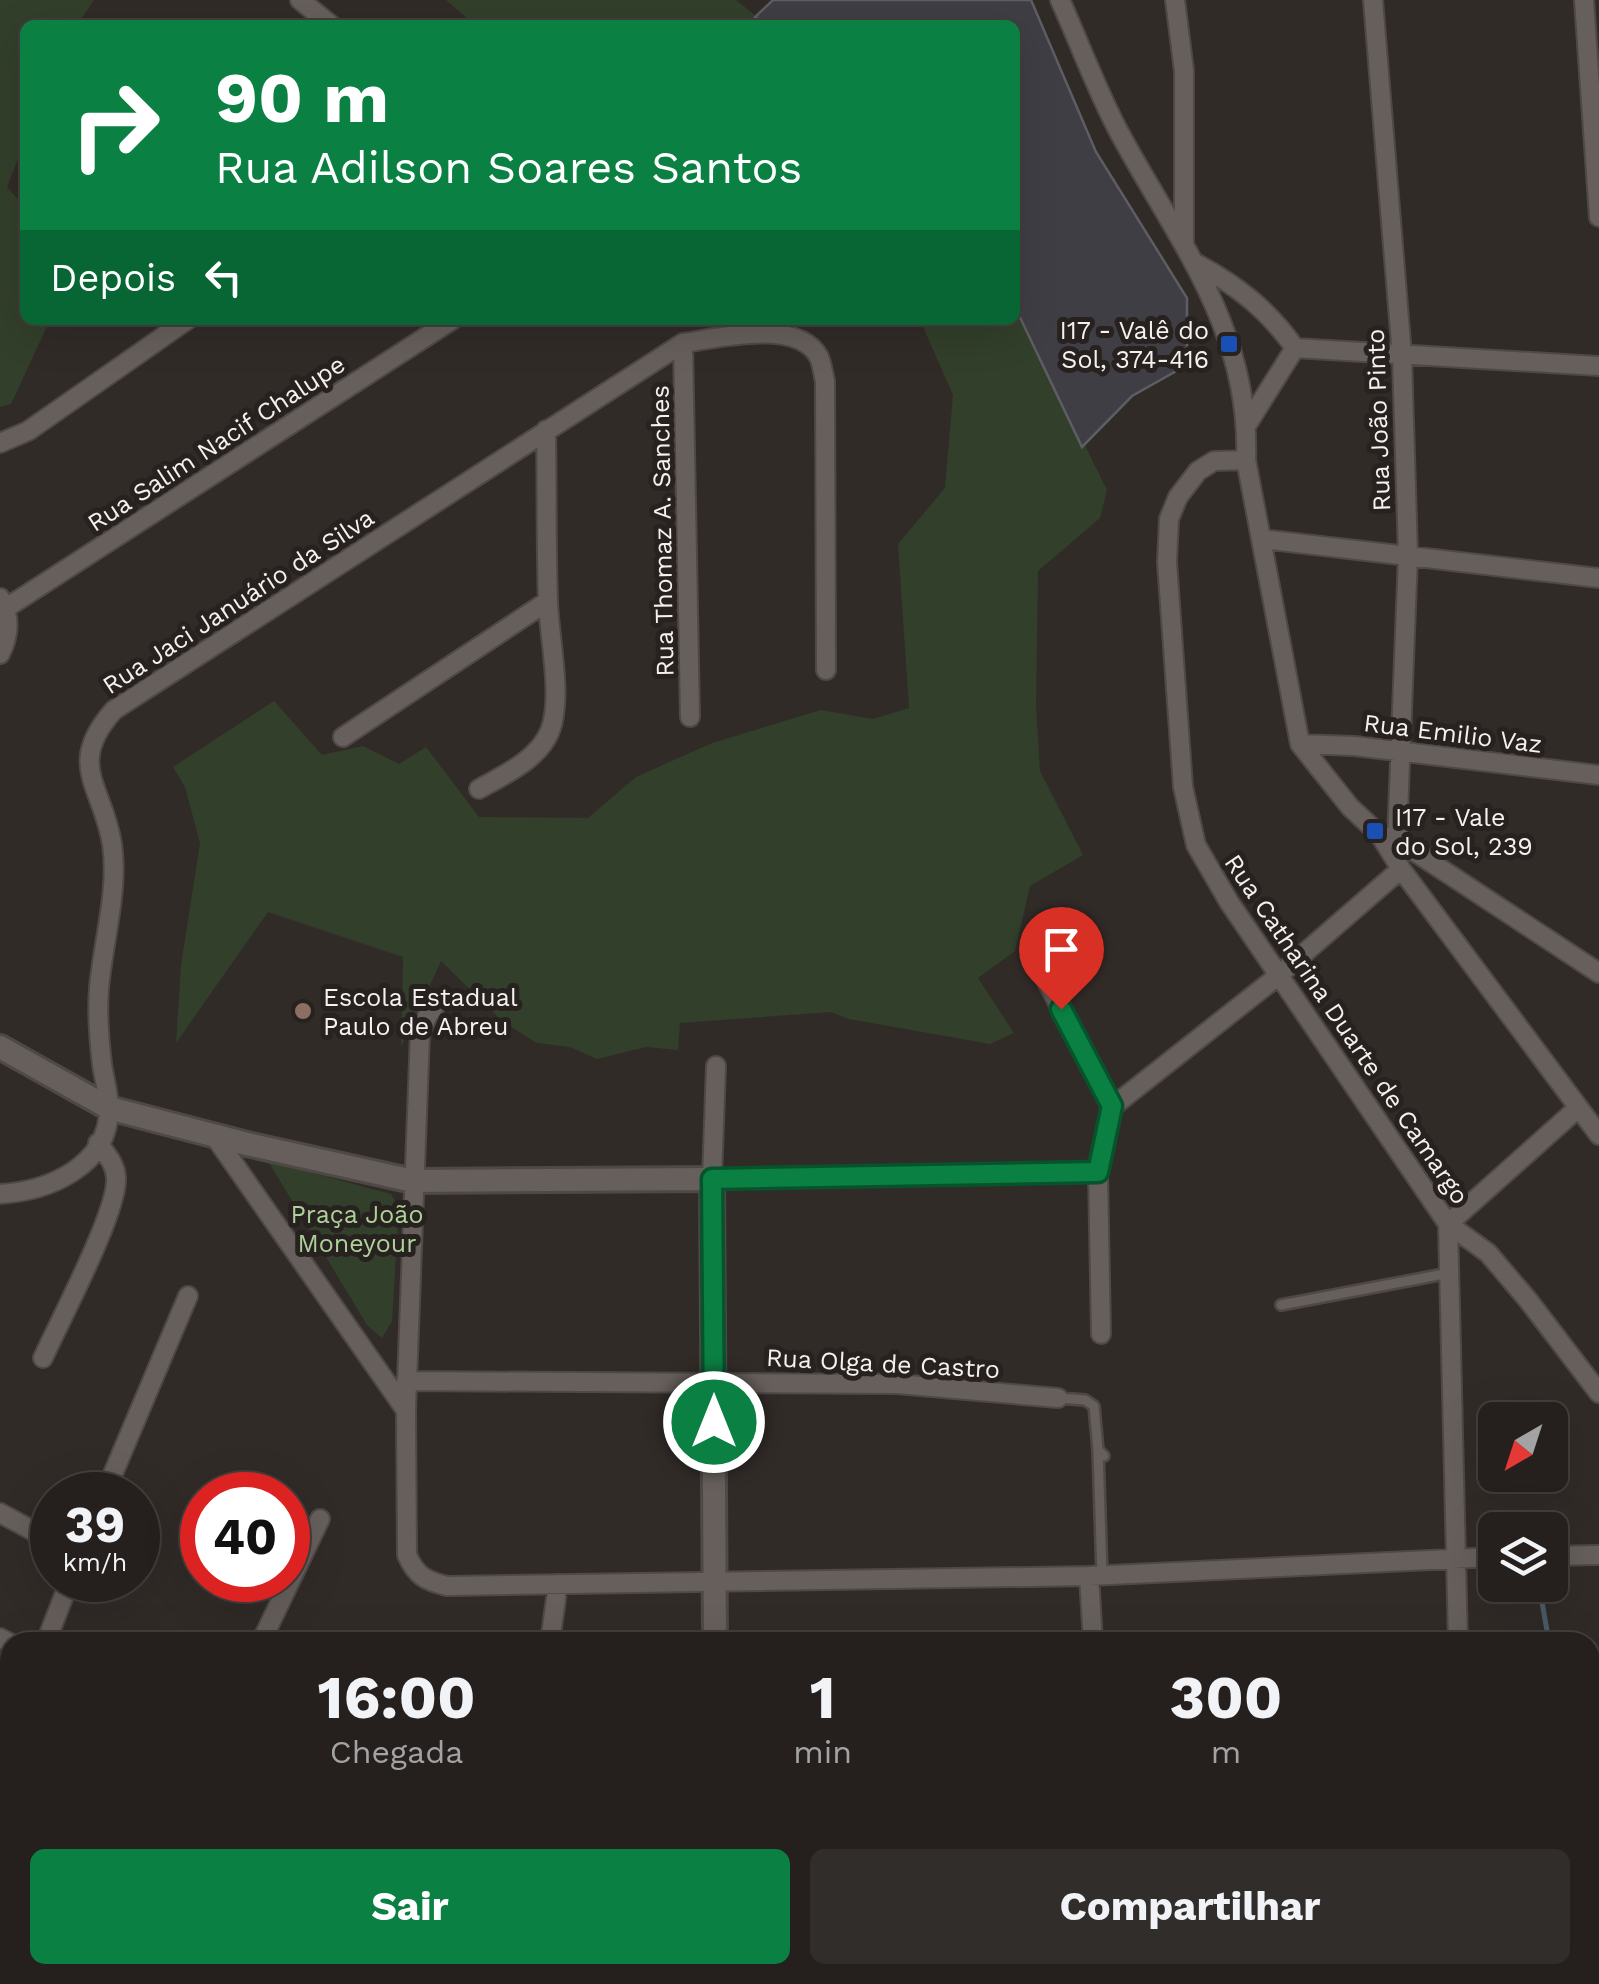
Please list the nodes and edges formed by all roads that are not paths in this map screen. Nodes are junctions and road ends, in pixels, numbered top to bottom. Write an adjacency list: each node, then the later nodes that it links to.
1 (300, 0): 6 (street)
2 (1060, 0): 8 (street)
3 (1175, 0): 8 (street)
4 (1374, 0): 14 (street, Rua João Pinto)
5 (1584, 0): 7 (street)
6 (325, 20)
7 (1599, 216)
8 (1184, 244): 9 (street)
9 (1197, 264): 13 (street); 16 (street)
10 (179, 325): 18 (street)
11 (444, 325): 24 (street, Rua Salim Nacif Chalupe)
12 (683, 343): 17 (street, Rua Jaci Januário da Silva); 26 (street); 27 (street, Rua Thomaz A. Sanches)
13 (1295, 348): 14 (street); 16 (street)
14 (1402, 356): 15 (street); 21 (street, Rua João Pinto)
15 (1599, 366)
16 (1248, 422): 19 (street)
17 (546, 430): 23 (street); 42 (street, Rua Jaci Januário da Silva)
18 (0, 443)
19 (1246, 460): 20 (street); 37 (street, Rua Catharina Duarte de Camargo)
20 (1261, 539): 21 (street); 29 (street)
21 (1408, 554): 22 (street); 30 (street, Rua João Pinto)
22 (1599, 578)
23 (548, 601): 28 (street); 32 (street)
24 (3, 603): 25 (street)
25 (0, 654)
26 (826, 670)
27 (690, 717)
28 (343, 737)
29 (1300, 744): 30 (street, Rua Emilio Vaz); 33 (street)
30 (1402, 753): 31 (street, Rua Emilio Vaz); 33 (street, Rua João Pinto)
31 (1599, 775)
32 (479, 789)
33 (1389, 838): 34 (street); 35 (street)
34 (1401, 869): 37 (street); 43 (street)
35 (1599, 973)
36 (1044, 976): 41 (street)
37 (1278, 976): 41 (street); 51 (street, Rua Catharina Duarte de Camargo)
38 (440, 1001): 49 (street)
39 (0, 1047): 42 (street)
40 (716, 1066): 48 (street)
41 (1112, 1106): 47 (street)
42 (109, 1108): 44 (street); 46 (street)
43 (1578, 1108): 45 (street); 51 (street)
44 (213, 1134): 49 (street); 61 (street)
45 (1599, 1135)
46 (98, 1143): 50 (street); 56 (street)
47 (1098, 1172): 48 (street); 55 (street)
48 (712, 1179): 49 (street); 58 (street)
49 (413, 1181): 57 (street)
50 (0, 1194)
51 (1448, 1224): 52 (street, Rua Catharina Duarte de Camargo); 59 (street)
52 (1451, 1273): 54 (lane); 68 (street, Rua Catharina Duarte de Camargo)
53 (188, 1296): 62 (street)
54 (1281, 1305)
55 (1101, 1334)
56 (43, 1358)
57 (406, 1381): 58 (street, Rua Olga de Castro); 61 (street)
58 (714, 1382): 60 (street, Rua Olga de Castro); 71 (street)
59 (1599, 1393)
60 (1058, 1398): 70 (lane)
61 (406, 1409): 72 (street)
62 (114, 1472)
63 (0, 1513): 65 (street)
64 (320, 1520): 75 (street)
65 (30, 1529)
66 (1599, 1555): 67 (street)
67 (1568, 1556)
68 (1454, 1558): 69 (street); 70 (street); 79 (street, Rua Catharina Duarte de Camargo)
69 (1478, 1558)
70 (1095, 1576): 71 (street); 78 (street)
71 (715, 1582): 72 (street); 77 (street)
72 (558, 1584): 76 (street)
73 (61, 1602): 74 (street)
74 (50, 1632)
75 (266, 1632)
76 (551, 1632)
77 (715, 1632)
78 (1093, 1632)
79 (1458, 1632)
80 (702, 1984): 81 (street)
81 (718, 1984)

